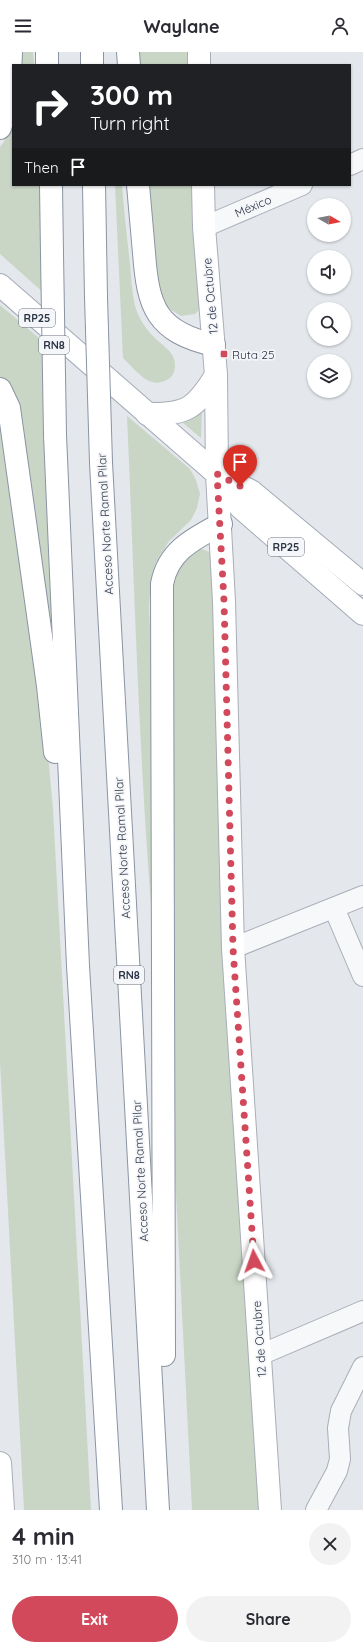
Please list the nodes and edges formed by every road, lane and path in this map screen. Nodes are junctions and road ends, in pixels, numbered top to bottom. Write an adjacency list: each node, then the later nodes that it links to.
1 (11, 52): 10 (main road)
2 (47, 52): 6 (main road)
3 (92, 52): 7 (main road)
4 (128, 52): 8 (main road)
5 (199, 52): 9 (main road)
6 (47, 64)
7 (92, 64)
8 (129, 64)
9 (199, 64)
10 (0, 128)
11 (363, 159): 12 (street)
12 (351, 165)
13 (50, 186): 31 (main road, RN8, bridge)
14 (94, 186): 37 (main road, Acceso Norte Ramal Pilar / RN8, bridge)
15 (138, 186): 20 (main road)
16 (203, 186): 18 (main road, 12 de Octubre)
17 (300, 186): 18 (street, México)
18 (204, 227): 20 (main road, 12 de Octubre)
19 (0, 285): 23 (main road, RP25)
20 (214, 345): 21 (main road, 12 de Octubre)
21 (216, 375): 23 (main road); 24 (main road, 12 de Octubre)
22 (0, 389): 31 (main road)
23 (147, 414): 24 (main road, RP25)
24 (217, 474): 25 (main road, 12 de Octubre); 26 (main road, RP25); 27 (main road, RP25)
25 (221, 524): 30 (main road, 12 de Octubre); 37 (main road)
26 (363, 584)
27 (363, 614)
28 (363, 896): 29 (street)
29 (334, 908): 30 (street); 32 (street)
30 (233, 948): 34 (main road, 12 de Octubre)
31 (78, 966): 39 (main road, RN8)
32 (363, 976)
33 (363, 1311): 34 (street)
34 (260, 1355): 41 (main road, 12 de Octubre)
35 (363, 1367): 42 (street)
36 (0, 1464): 38 (main road)
37 (158, 1488): 40 (main road, Acceso Norte Ramal Pilar / RN8)
38 (3, 1510)
39 (111, 1510)
40 (158, 1510)
41 (270, 1510)
42 (316, 1510)

